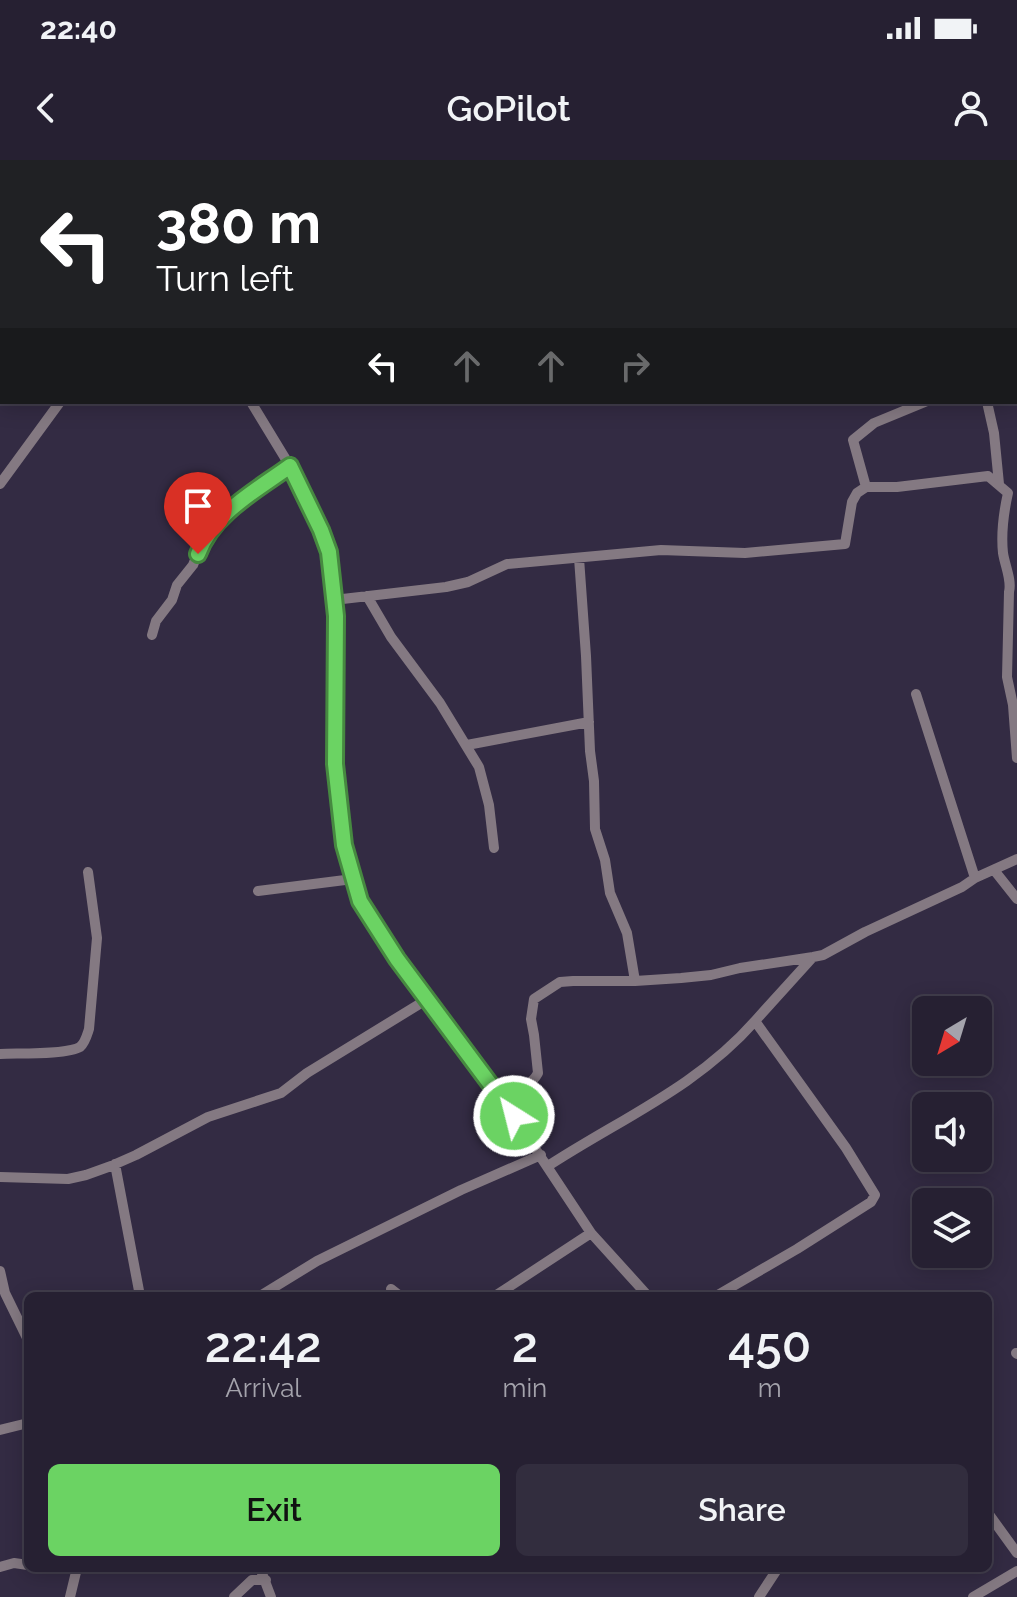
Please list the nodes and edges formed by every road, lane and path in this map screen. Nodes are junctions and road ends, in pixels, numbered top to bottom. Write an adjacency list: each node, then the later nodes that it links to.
1 (59, 404): 6 (street)
2 (252, 404): 5 (street)
3 (920, 404): 8 (street)
4 (987, 404): 7 (street)
5 (290, 466): 12 (street); 13 (street)
6 (0, 484)
7 (999, 484): 8 (street); 9 (street)
8 (866, 487): 10 (street)
9 (1012, 491): 17 (street)
10 (579, 558): 11 (street); 15 (street)
11 (367, 596): 12 (street); 16 (street)
12 (334, 600): 23 (street)
13 (152, 635)
14 (916, 694): 22 (street)
15 (589, 722): 16 (street); 27 (street)
16 (467, 745): 18 (street)
17 (1017, 758)
18 (494, 848)
19 (1017, 859): 20 (street)
20 (994, 870): 22 (street); 25 (street)
21 (88, 872): 30 (street)
22 (975, 878): 26 (street)
23 (353, 879): 24 (street); 28 (street)
24 (258, 891)
25 (1017, 899)
26 (813, 957): 27 (street); 29 (street)
27 (635, 981): 31 (street)
28 (426, 1000): 31 (street); 33 (street)
29 (755, 1021): 34 (street); 42 (street)
30 (0, 1054)
31 (501, 1097): 32 (street)
32 (541, 1155): 34 (street); 39 (street)
33 (115, 1164): 35 (street); 38 (street)
34 (548, 1166): 36 (street)
35 (0, 1177)
36 (591, 1233): 40 (street); 41 (street)
37 (0, 1271): 43 (street)
38 (139, 1292)
39 (267, 1292)
40 (501, 1292)
41 (644, 1292)
42 (723, 1292)
43 (2, 1296): 44 (street)
44 (24, 1333)
45 (24, 1424): 46 (street)
46 (0, 1430)
47 (992, 1519): 48 (street)
48 (1017, 1553)
49 (24, 1564): 50 (street)
50 (0, 1567)
51 (1017, 1571): 60 (street)
52 (76, 1572): 56 (street)
53 (262, 1572): 55 (street)
54 (775, 1572): 59 (street)
55 (266, 1580): 57 (street); 58 (street)
56 (70, 1597)
57 (234, 1597)
58 (271, 1597)
59 (759, 1597)
60 (973, 1597)

